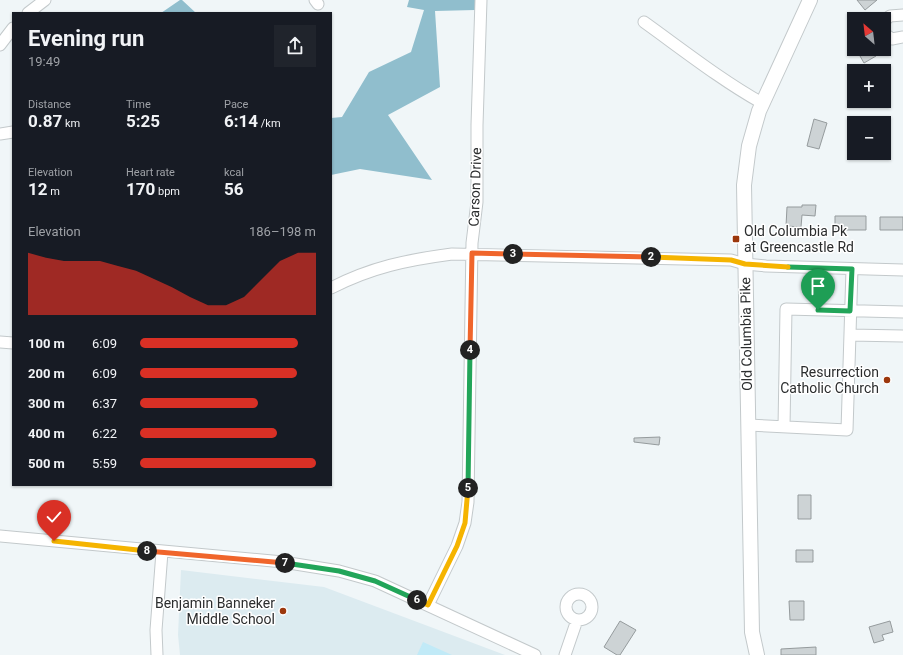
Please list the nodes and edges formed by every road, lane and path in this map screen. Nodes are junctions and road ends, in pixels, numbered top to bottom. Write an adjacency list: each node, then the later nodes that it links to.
1 (45, 0): 4 (street)
2 (481, 0): 15 (street, Carson Drive)
3 (810, 0): 12 (main road, Old Columbia Pike)
4 (29, 12)
5 (903, 15): 6 (street)
6 (891, 16)
7 (644, 22): 12 (street)
8 (12, 29): 11 (street)
9 (903, 37): 10 (street)
10 (891, 38)
11 (0, 45)
12 (762, 103): 16 (main road, Old Columbia Pike)
13 (12, 132): 14 (street)
14 (0, 134)
15 (472, 253): 16 (street); 19 (street); 30 (street, Carson Drive)
16 (745, 264): 17 (street); 26 (main road, Old Columbia Pike)
17 (852, 269): 18 (street); 20 (street)
18 (903, 270)
19 (332, 288)
20 (850, 311): 21 (street); 22 (street); 27 (street)
21 (903, 312)
22 (850, 335): 23 (street); 27 (street)
23 (903, 336)
24 (0, 342): 25 (street)
25 (12, 343)
26 (748, 425): 27 (street); 32 (main road, Old Columbia Pike)
27 (784, 427)
28 (0, 536): 29 (street)
29 (162, 552): 30 (street); 33 (street)
30 (428, 605): 34 (street)
31 (577, 620): 35 (street)
32 (752, 632): 36 (main road, Old Columbia Pike); 37 (main road, Old Columbia Pike)
33 (157, 655)
34 (535, 655)
35 (565, 655)
36 (749, 655)
37 (757, 655)

